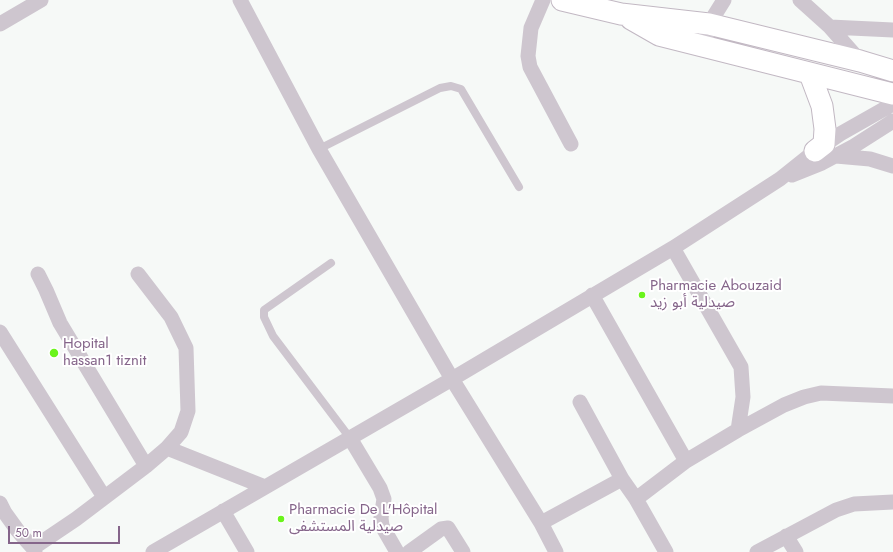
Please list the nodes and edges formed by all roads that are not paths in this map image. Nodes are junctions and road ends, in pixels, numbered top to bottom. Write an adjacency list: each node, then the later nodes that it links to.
1 (41, 0): 8 (street)
2 (240, 0): 20 (street)
3 (543, 0): 19 (street)
4 (562, 0): 7 (street)
5 (724, 0): 9 (street)
6 (800, 0): 10 (street)
7 (622, 14): 9 (street); 12 (street)
8 (0, 24)
9 (709, 24): 12 (street); 13 (street)
10 (830, 27): 11 (street); 13 (street)
11 (893, 30)
12 (704, 46): 15 (street)
13 (860, 61): 14 (street)
14 (893, 71)
15 (810, 74): 16 (street); 21 (street)
16 (893, 94)
17 (893, 104): 21 (street)
18 (893, 121): 22 (street)
19 (571, 144)
20 (319, 149): 25 (lane); 32 (street)
21 (815, 151): 24 (street)
22 (835, 156): 23 (street); 24 (street)
23 (893, 166)
24 (780, 179): 26 (street)
25 (519, 187)
26 (673, 248): 30 (street); 35 (street)
27 (331, 263): 36 (lane)
28 (38, 274): 39 (street)
29 (138, 274): 37 (street)
30 (592, 295): 32 (street); 38 (street)
31 (0, 332): 42 (street)
32 (452, 379): 36 (street); 47 (street)
33 (893, 396): 35 (street)
34 (580, 402): 40 (street)
35 (738, 430): 38 (street)
36 (350, 438): 41 (street); 52 (street)
37 (168, 448): 39 (street); 41 (street)
38 (686, 461): 43 (street)
39 (146, 466): 42 (street)
40 (622, 479): 43 (street); 47 (street)
41 (265, 487): 46 (street)
42 (104, 497): 49 (street)
43 (636, 499): 56 (street)
44 (893, 502): 48 (street)
45 (0, 503): 49 (street)
46 (223, 511): 50 (street); 51 (street)
47 (541, 523): 55 (street)
48 (786, 536): 57 (street); 58 (street)
49 (34, 550)
50 (153, 552)
51 (247, 552)
52 (397, 552)
53 (409, 552): 54 (street)
54 (463, 552)
55 (556, 552)
56 (666, 552)
57 (757, 552)
58 (796, 552)

